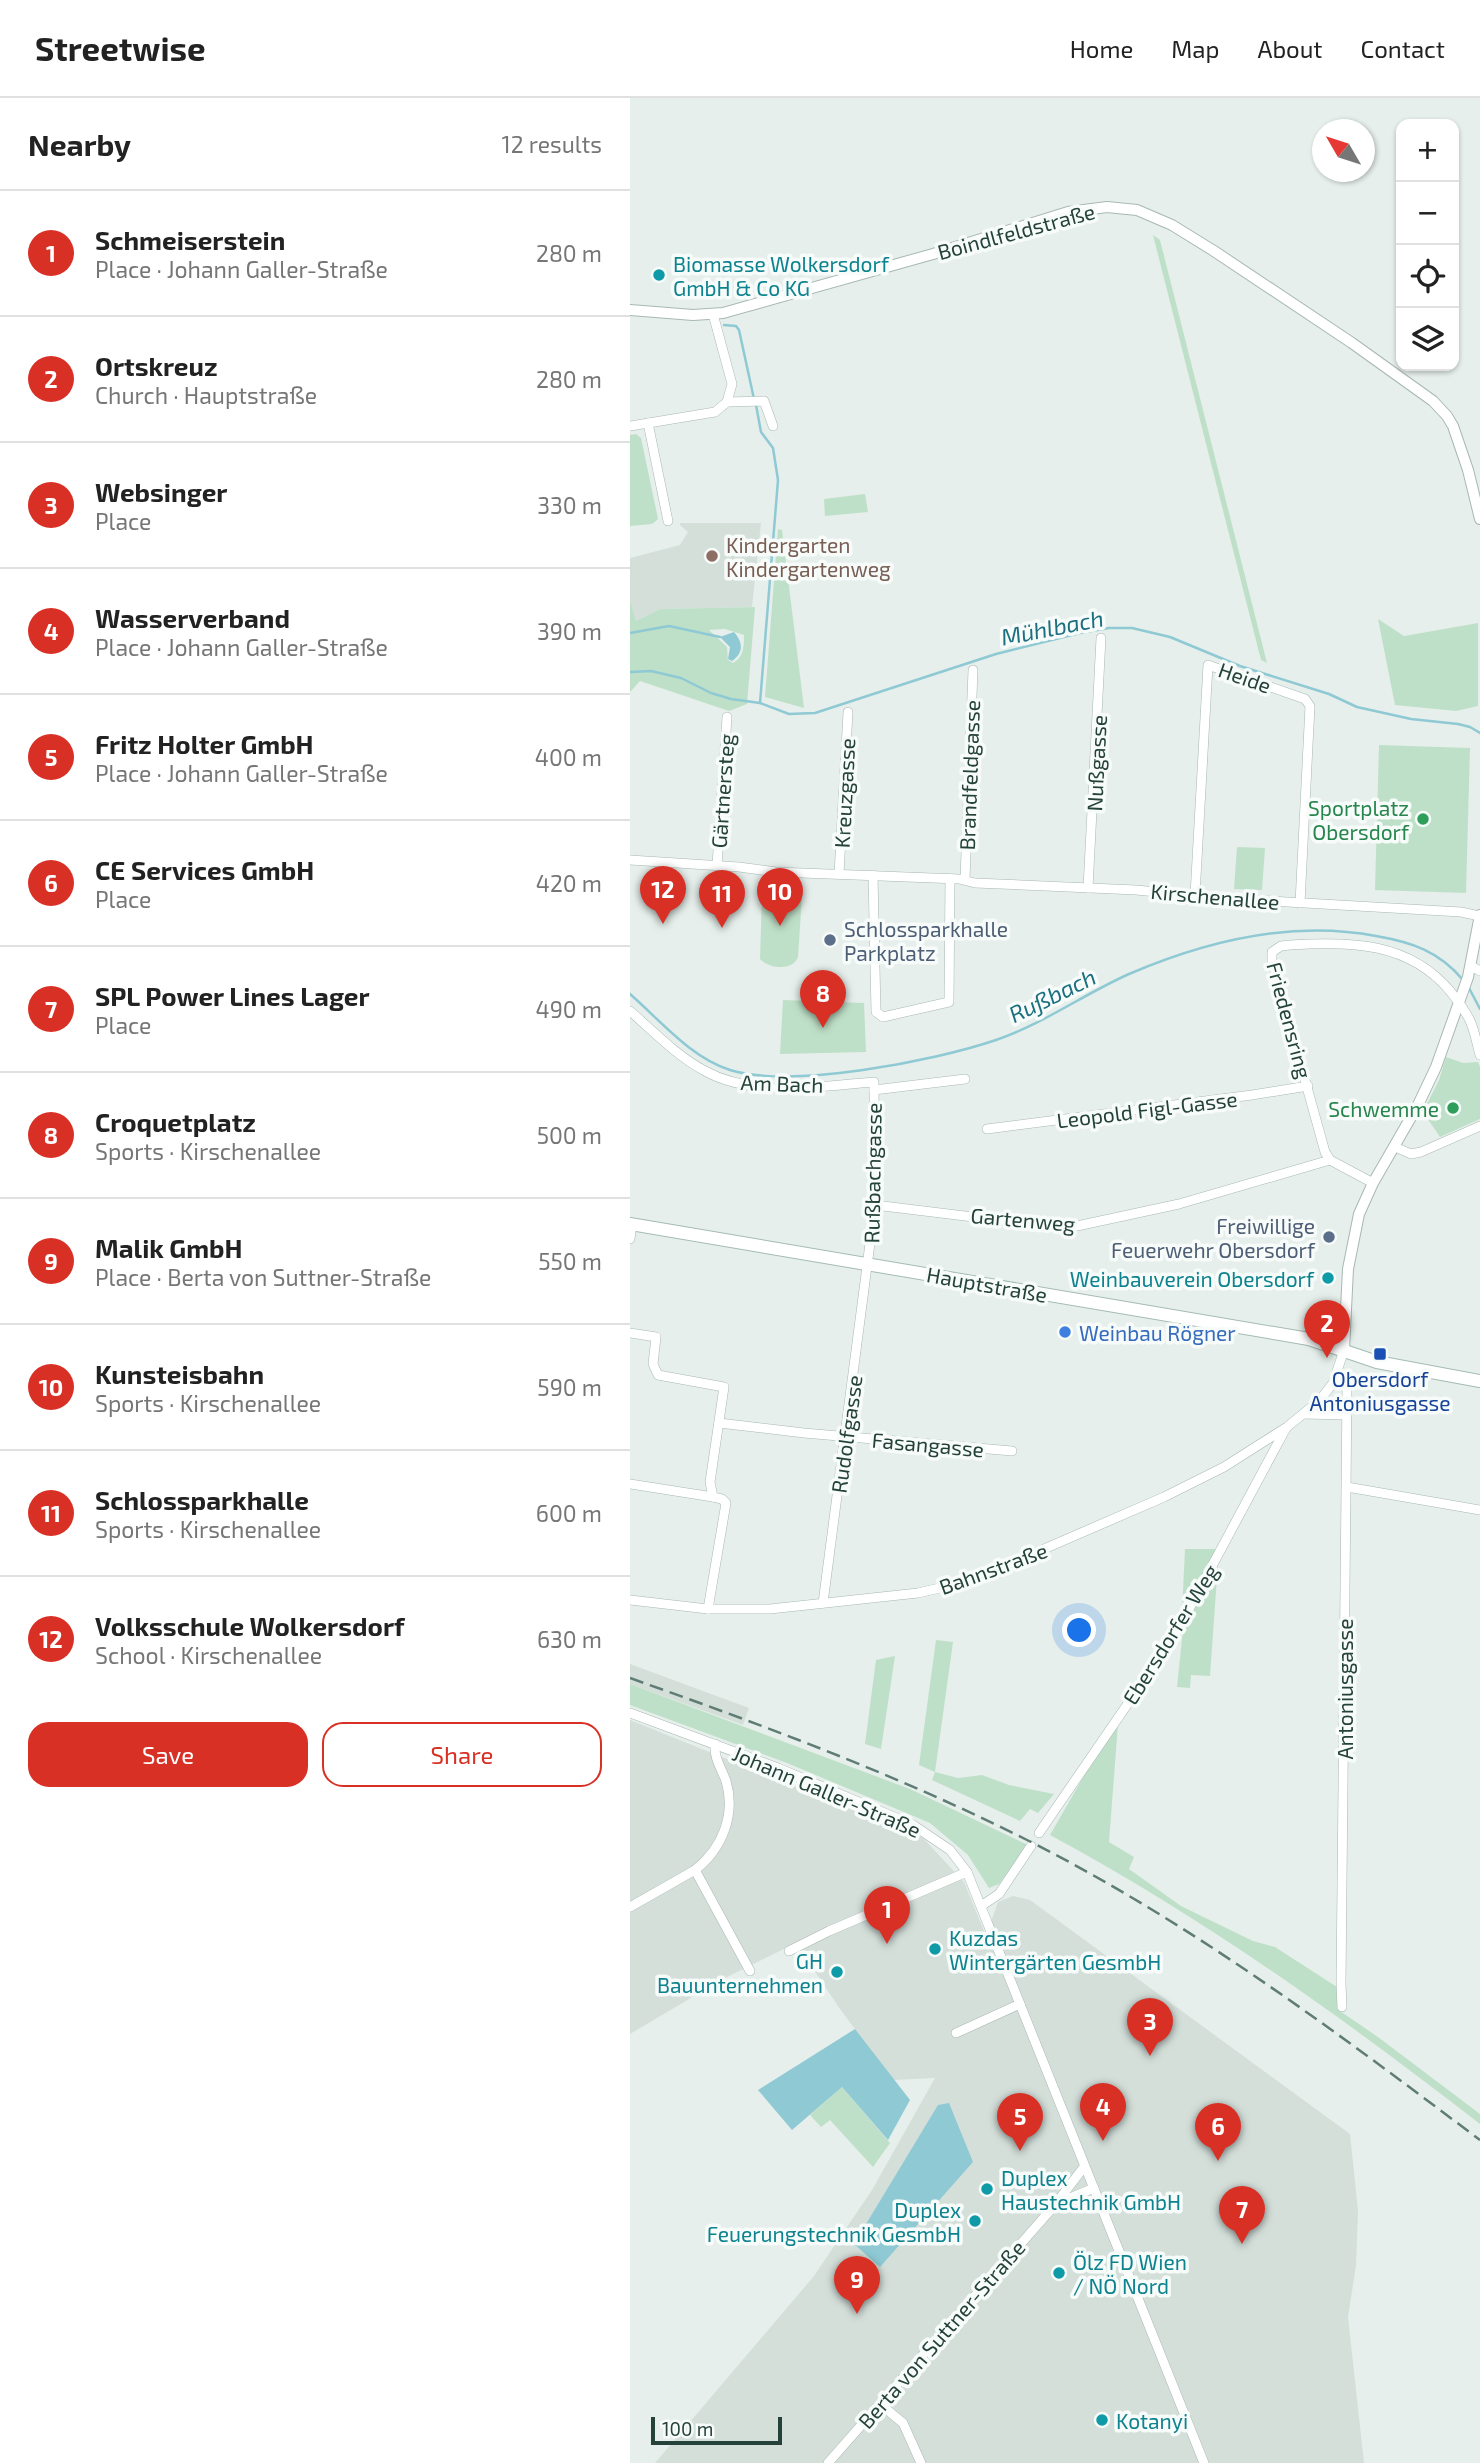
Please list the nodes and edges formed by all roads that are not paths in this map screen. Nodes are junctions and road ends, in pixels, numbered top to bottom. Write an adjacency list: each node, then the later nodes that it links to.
1 (630, 310): 2 (street, Boindlfeldstraße)
2 (713, 314): 3 (street); 7 (street, Boindlfeldstraße)
3 (727, 402): 4 (street); 6 (street)
4 (648, 423): 5 (street); 8 (street)
5 (630, 426)
6 (773, 426)
7 (1480, 519)
8 (668, 520)
9 (1101, 638): 19 (street, Nußgasse)
10 (973, 670): 18 (street, Brandfeldgasse)
11 (848, 712): 15 (street, Kreuzgasse)
12 (727, 717): 14 (street, Gärtnersteg)
13 (630, 860): 14 (street, Kirschenallee)
14 (717, 865): 15 (street, Kirschenallee)
15 (839, 874): 16 (street, Kirschenallee)
16 (873, 875): 17 (street, Kirschenallee); 17 (street)
17 (950, 878): 18 (street, Kirschenallee)
18 (965, 879): 19 (street, Kirschenallee)
19 (1088, 888): 20 (street, Kirschenallee)
20 (1195, 895): 21 (street, Kirschenallee); 21 (street, Heide)
21 (1300, 903): 22 (street, Kirschenallee)
22 (1480, 916): 23 (street)
23 (1473, 971): 24 (street)
24 (1460, 998): 26 (street); 29 (street, Friedensring); 32 (street)
25 (630, 1011): 28 (street, Am Bach)
26 (1480, 1055)
27 (965, 1079): 28 (street, Am Bach)
28 (874, 1086): 35 (street, Rußbachgasse)
29 (1308, 1086): 31 (street, Leopold Figl-Gasse); 33 (street, Friedensring)
30 (1480, 1126): 32 (street)
31 (987, 1129)
32 (1395, 1147): 34 (street)
33 (1330, 1160): 34 (street); 35 (street, Gartenweg)
34 (1373, 1183): 40 (street)
35 (875, 1205): 38 (street, Rußbachgasse)
36 (631, 1224): 37 (street); 38 (main road, Hauptstraße)
37 (630, 1239)
38 (869, 1265): 40 (main road, Hauptstraße); 47 (street, Rudolfgasse)
39 (630, 1333): 45 (street)
40 (1350, 1352): 41 (street); 42 (main road, Hauptstraße)
41 (1338, 1372): 43 (street, Bahnstraße); 44 (street, Antoniusgasse)
42 (1480, 1381)
43 (1304, 1414): 44 (street); 46 (street, Bahnstraße)
44 (1347, 1415): 50 (street, Antoniusgasse)
45 (719, 1423): 47 (street, Fasangasse); 51 (street)
46 (1287, 1426): 54 (street, Bahnstraße); 58 (street, Ebersdorfer Weg)
47 (845, 1436): 48 (street, Fasangasse); 54 (street, Rudolfgasse)
48 (1012, 1451)
49 (630, 1484): 51 (street)
50 (1347, 1487): 52 (street); 67 (street, Antoniusgasse)
51 (713, 1497): 55 (street)
52 (1480, 1510)
53 (630, 1600): 55 (street, Bahnstraße)
54 (823, 1603): 55 (street, Bahnstraße)
55 (708, 1609)
56 (630, 1713): 57 (street, Johann Galler-Straße)
57 (715, 1744): 60 (street, Johann Galler-Straße); 61 (street, Johann Galler-Straße)
58 (1040, 1833)
59 (1031, 1846): 62 (street)
60 (695, 1870): 63 (street, Johann Galler-Straße); 65 (street)
61 (967, 1872): 62 (street, Johann Galler-Straße); 64 (street)
62 (981, 1906): 66 (street, Johann Galler-Straße)
63 (630, 1907)
64 (789, 1951)
65 (750, 1971)
66 (1020, 2004): 68 (street); 69 (street, Johann Galler-Straße)
67 (1342, 2007)
68 (956, 2033)
69 (1084, 2167): 70 (street, Johann Galler-Straße); 71 (street, Berta von Suttner-Straße)
70 (1094, 2188): 71 (street, Berta von Suttner-Straße); 75 (street, Johann Galler-Straße)
71 (1054, 2206): 72 (street, Berta von Suttner-Straße)
72 (880, 2404): 73 (street, Berta von Suttner-Straße); 74 (street)
73 (828, 2463)
74 (921, 2463)
75 (1204, 2463)

